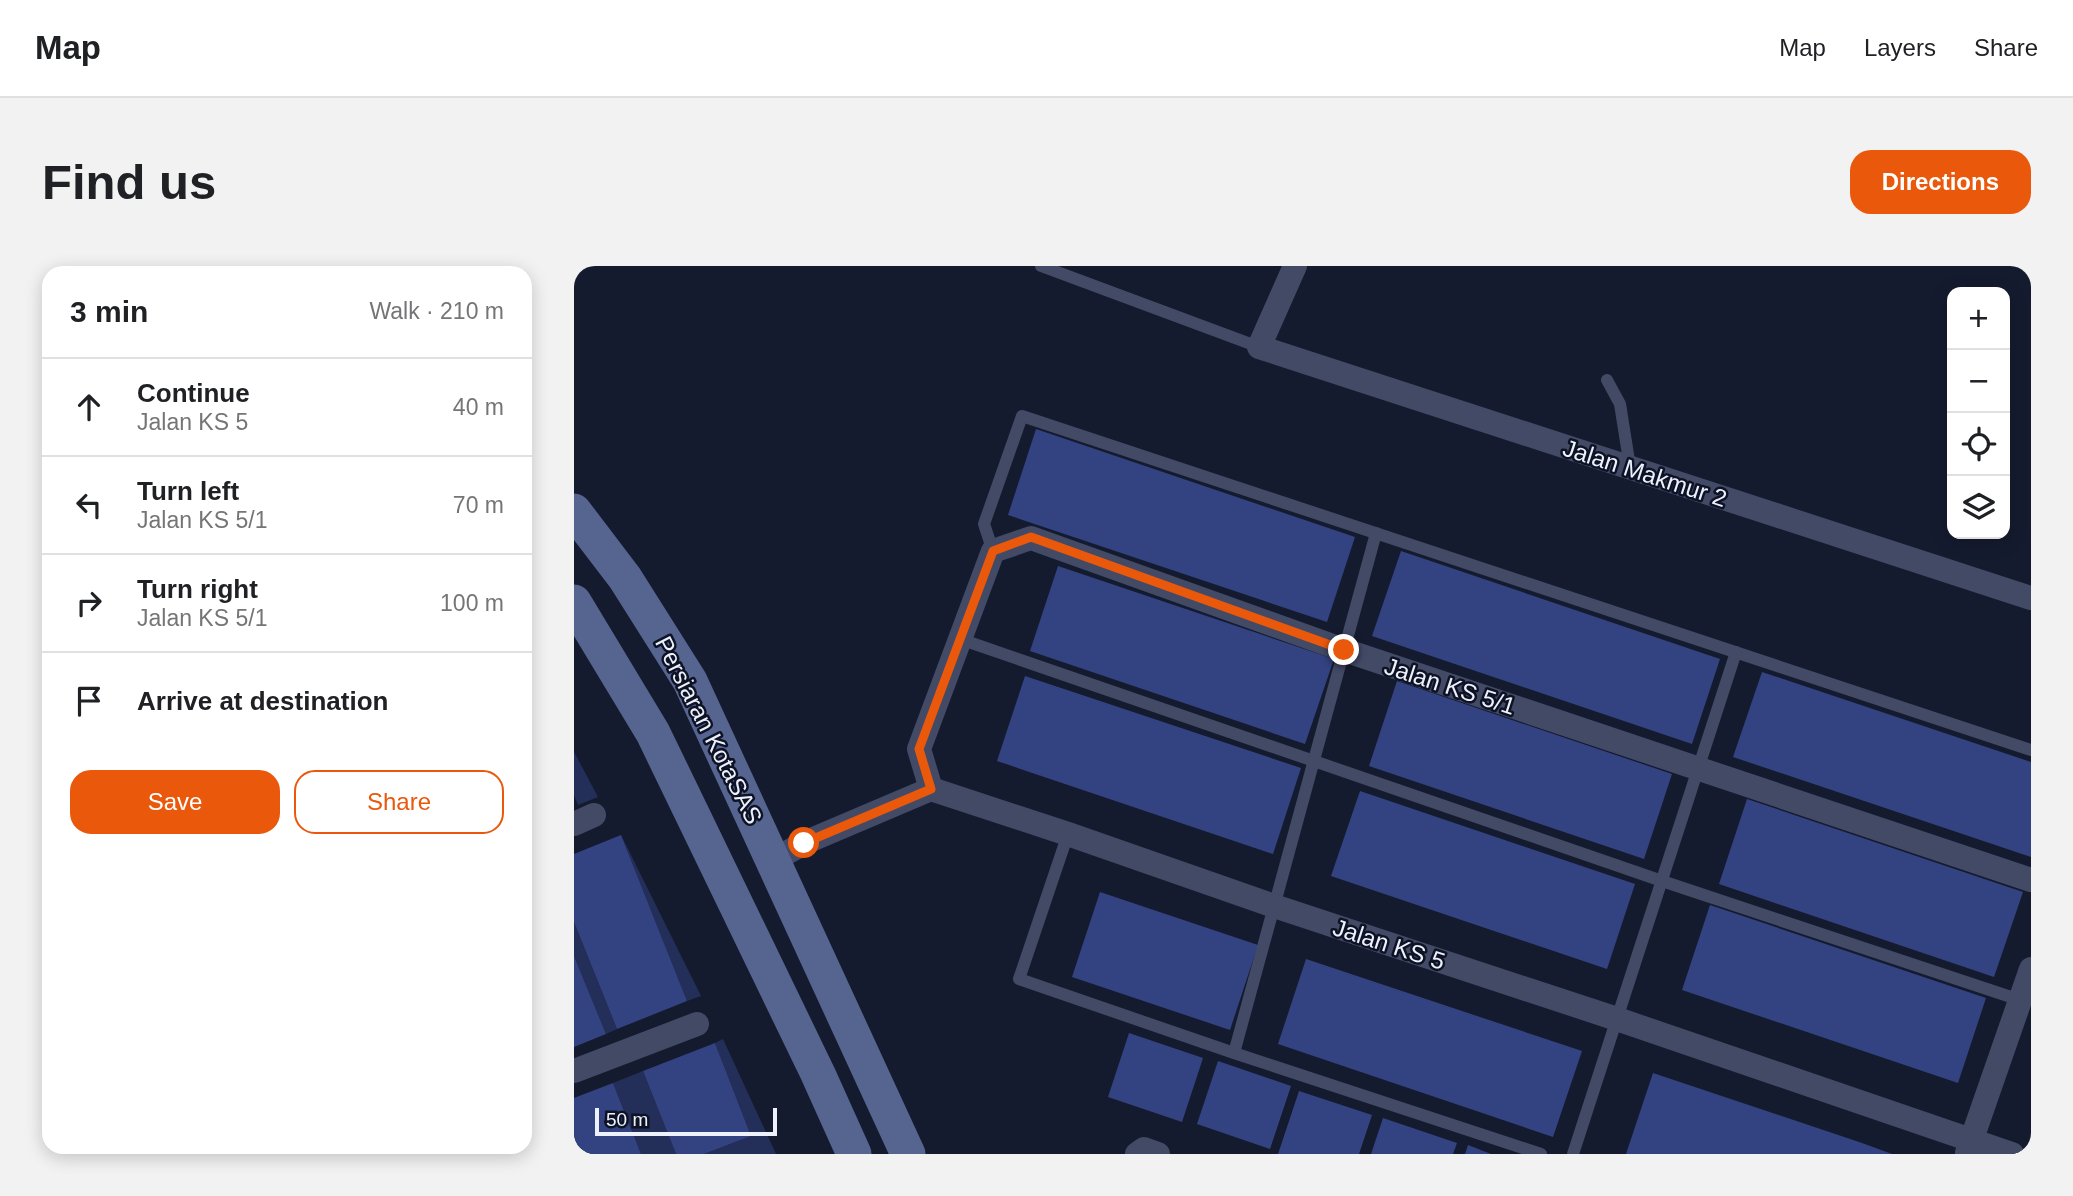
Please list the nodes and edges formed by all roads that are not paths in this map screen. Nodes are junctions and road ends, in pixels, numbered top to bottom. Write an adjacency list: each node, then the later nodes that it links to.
1 (1041, 266): 3 (lane)
2 (1294, 266): 3 (street)
3 (1259, 347): 5 (street, Jalan Makmur 2)
4 (1607, 380): 5 (lane)
5 (1630, 468): 9 (street, Jalan Makmur 2)
6 (574, 511): 19 (main road, Persiaran KotaSAS)
7 (1376, 533): 8 (lane); 12 (lane); 13 (lane)
8 (993, 551): 11 (street); 12 (street, Jalan KS 5/1)
9 (2031, 598)
10 (574, 602): 30 (main road)
11 (960, 639): 15 (lane); 17 (street)
12 (1344, 650): 15 (lane); 16 (street, Jalan KS 5/1)
13 (1736, 652): 14 (lane); 16 (lane)
14 (2031, 750)
15 (1314, 762): 21 (lane); 22 (lane)
16 (1698, 769): 20 (street, Jalan KS 5/1); 21 (lane)
17 (931, 789): 18 (street, Jalan KS 5); 19 (street)
18 (1068, 834): 22 (street, Jalan KS 5); 27 (lane)
19 (774, 860): 31 (main road, Persiaran KotaSAS)
20 (2031, 880)
21 (1662, 881): 24 (lane); 25 (lane)
22 (1274, 906): 25 (street, Jalan KS 5); 27 (lane)
23 (2031, 969): 24 (street)
24 (2026, 1002): 29 (street)
25 (1617, 1019): 29 (street, Jalan KS 5); 33 (lane)
26 (697, 1024): 28 (street)
27 (1234, 1054): 32 (lane)
28 (574, 1071)
29 (1969, 1147): 34 (street, Jalan KS 5)
30 (854, 1154)
31 (908, 1154)
32 (1541, 1154)
33 (1573, 1154)
34 (2011, 1154)

